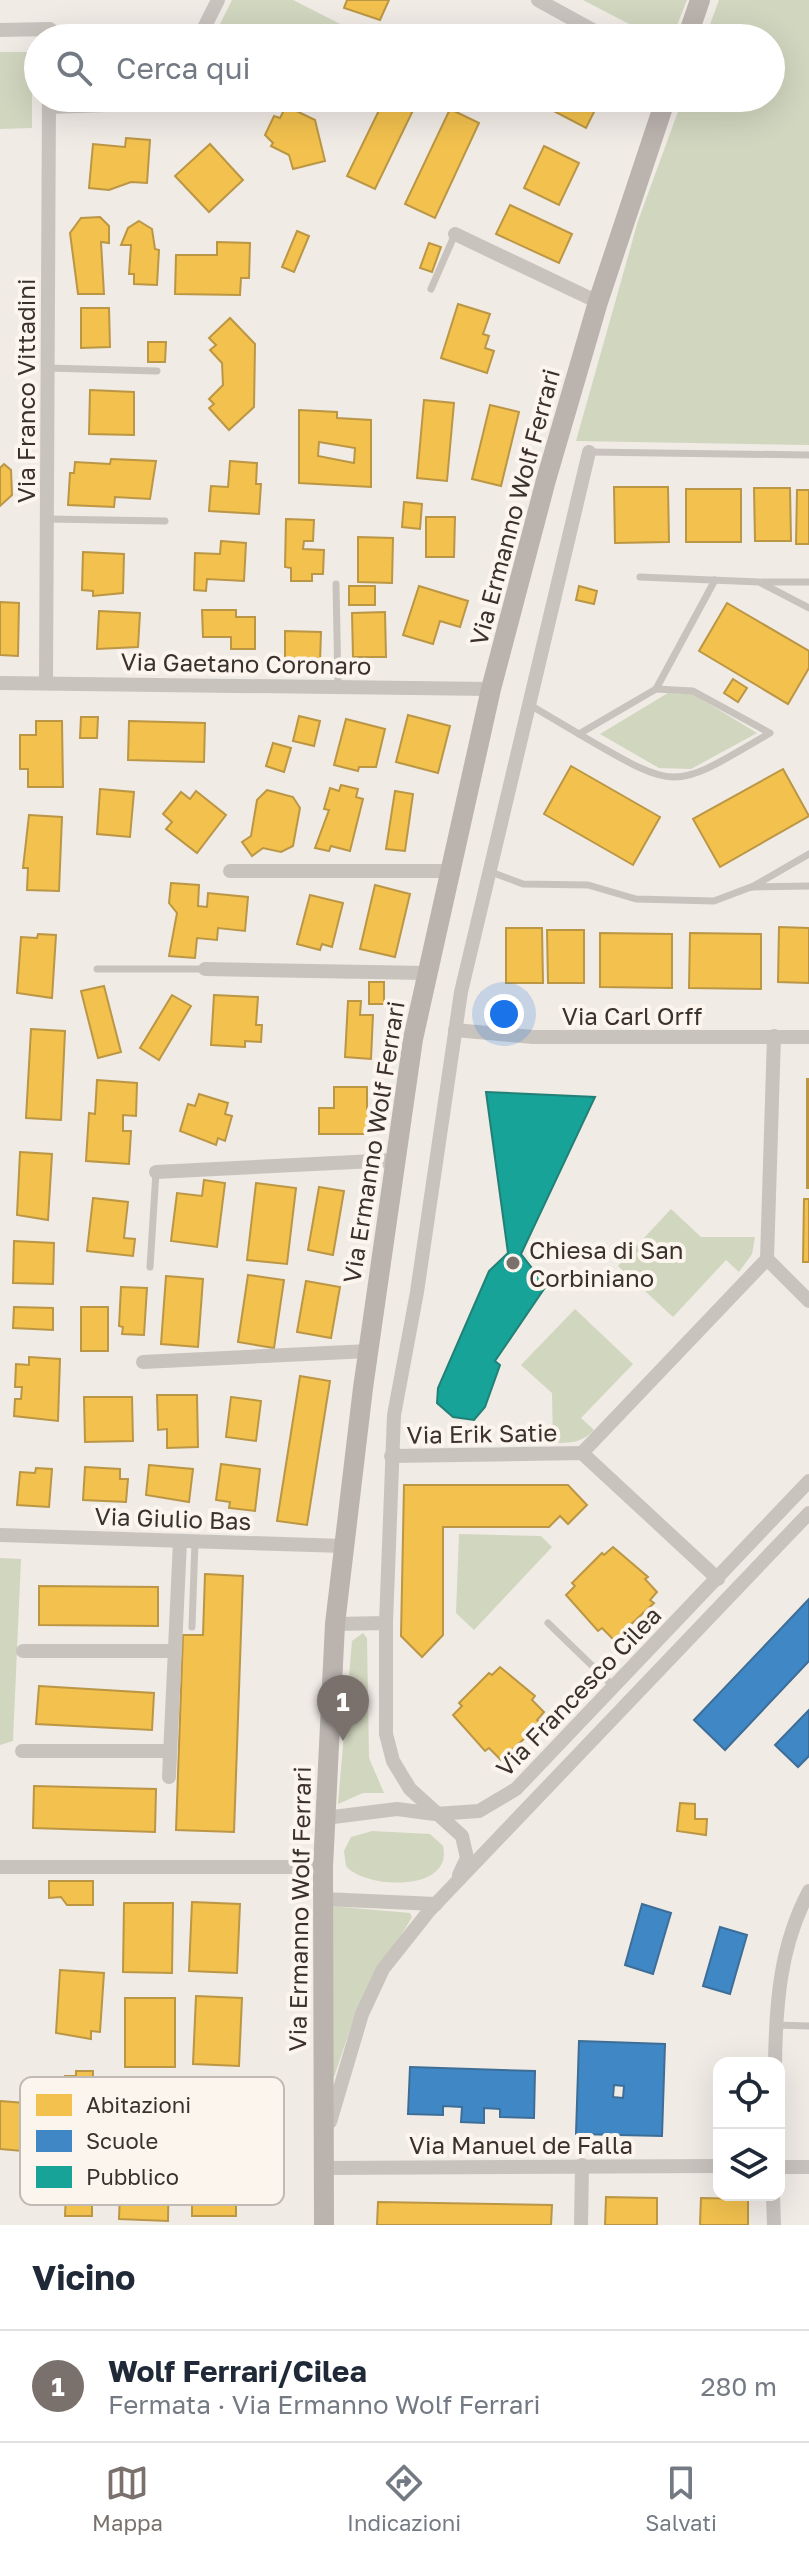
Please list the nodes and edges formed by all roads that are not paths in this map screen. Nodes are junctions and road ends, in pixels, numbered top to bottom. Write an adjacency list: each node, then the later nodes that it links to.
1 (218, 0): 4 (street)
2 (538, 0): 5 (street)
3 (700, 0): 6 (street)
4 (206, 24)
5 (582, 24)
6 (692, 24)
7 (0, 30): 8 (street)
8 (24, 30)
9 (49, 112): 14 (street, Via Franco Vittadini)
10 (661, 112): 13 (street, Via Ermanno Wolf Ferrari)
11 (455, 234): 12 (lane); 13 (street)
12 (431, 289)
13 (598, 302): 29 (street, Via Ermanno Wolf Ferrari)
14 (47, 368): 15 (lane); 18 (street, Via Franco Vittadini)
15 (157, 371)
16 (589, 452): 17 (lane); 31 (street)
17 (809, 455)
18 (47, 519): 19 (lane); 27 (street, Via Franco Vittadini)
19 (165, 521)
20 (640, 577): 21 (lane)
21 (715, 580): 22 (lane); 30 (lane)
22 (759, 582): 23 (lane); 25 (lane)
23 (809, 582)
24 (336, 584): 28 (lane)
25 (809, 608)
26 (0, 683): 27 (street, Via Gaetano Coronaro)
27 (46, 683): 28 (street, Via Gaetano Coronaro)
28 (338, 686): 29 (street, Via Gaetano Coronaro)
29 (491, 689): 35 (street, Via Ermanno Wolf Ferrari)
30 (656, 689): 32 (lane); 32 (lane)
31 (529, 704): 32 (lane); 36 (street)
32 (579, 734)
33 (809, 854): 38 (lane)
34 (230, 871): 35 (street)
35 (450, 871): 41 (street, Via Ermanno Wolf Ferrari)
36 (488, 871): 38 (lane); 42 (street)
37 (809, 886): 38 (lane)
38 (751, 887)
39 (97, 969): 40 (lane)
40 (205, 969): 41 (street)
41 (427, 973): 45 (street, Via Ermanno Wolf Ferrari)
42 (455, 1030): 43 (street, Via Carl Orff); 53 (street)
43 (774, 1036): 44 (street, Via Carl Orff); 47 (street)
44 (809, 1037)
45 (395, 1160): 46 (street); 50 (street, Via Ermanno Wolf Ferrari)
46 (156, 1172): 48 (lane)
47 (767, 1259): 49 (street); 52 (street)
48 (150, 1267)
49 (809, 1301)
50 (369, 1351): 51 (street); 59 (street, Via Ermanno Wolf Ferrari)
51 (143, 1362)
52 (582, 1453): 53 (street, Via Erik Satie); 60 (street, Via Erik Satie)
53 (391, 1456): 61 (street)
54 (809, 1481): 60 (street, Via Francesco Cilea)
55 (809, 1513): 75 (street, Via Francesco Cilea)
56 (0, 1535): 57 (street, Via Giulio Bas)
57 (180, 1541): 58 (street, Via Giulio Bas); 66 (street)
58 (195, 1541): 59 (street, Via Giulio Bas); 64 (lane)
59 (344, 1546): 63 (street, Via Ermanno Wolf Ferrari)
60 (718, 1579): 67 (street, Via Francesco Cilea)
61 (386, 1623): 63 (street); 71 (street)
62 (548, 1623): 67 (lane)
63 (335, 1624): 72 (street, Via Ermanno Wolf Ferrari)
64 (192, 1627)
65 (23, 1651): 66 (street)
66 (175, 1651): 69 (street)
67 (614, 1687): 71 (street, Via Francesco Cilea)
68 (22, 1751): 69 (street)
69 (170, 1751): 70 (street)
70 (169, 1777)
71 (435, 1814): 72 (street, Via Francesco Cilea); 75 (street)
72 (325, 1818): 74 (street, Via Ermanno Wolf Ferrari)
73 (0, 1867): 74 (street)
74 (323, 1867): 77 (street, Via Ermanno Wolf Ferrari)
75 (456, 1883): 78 (street, Via Francesco Cilea)
76 (809, 1891): 79 (street)
77 (323, 1899): 78 (street); 86 (street, Via Ermanno Wolf Ferrari)
78 (436, 1904): 86 (street, Via Francesco Cilea)
79 (776, 2025): 80 (lane); 81 (street)
80 (809, 2026)
81 (775, 2057)
82 (582, 2165): 83 (street, Via Manuel de Falla); 86 (street, Via Manuel de Falla); 89 (street)
83 (713, 2166)
84 (785, 2167): 85 (street)
85 (809, 2167)
86 (324, 2168): 88 (street, Via Ermanno Wolf Ferrari)
87 (773, 2201): 90 (street)
88 (324, 2225)
89 (581, 2225)
90 (774, 2225)

